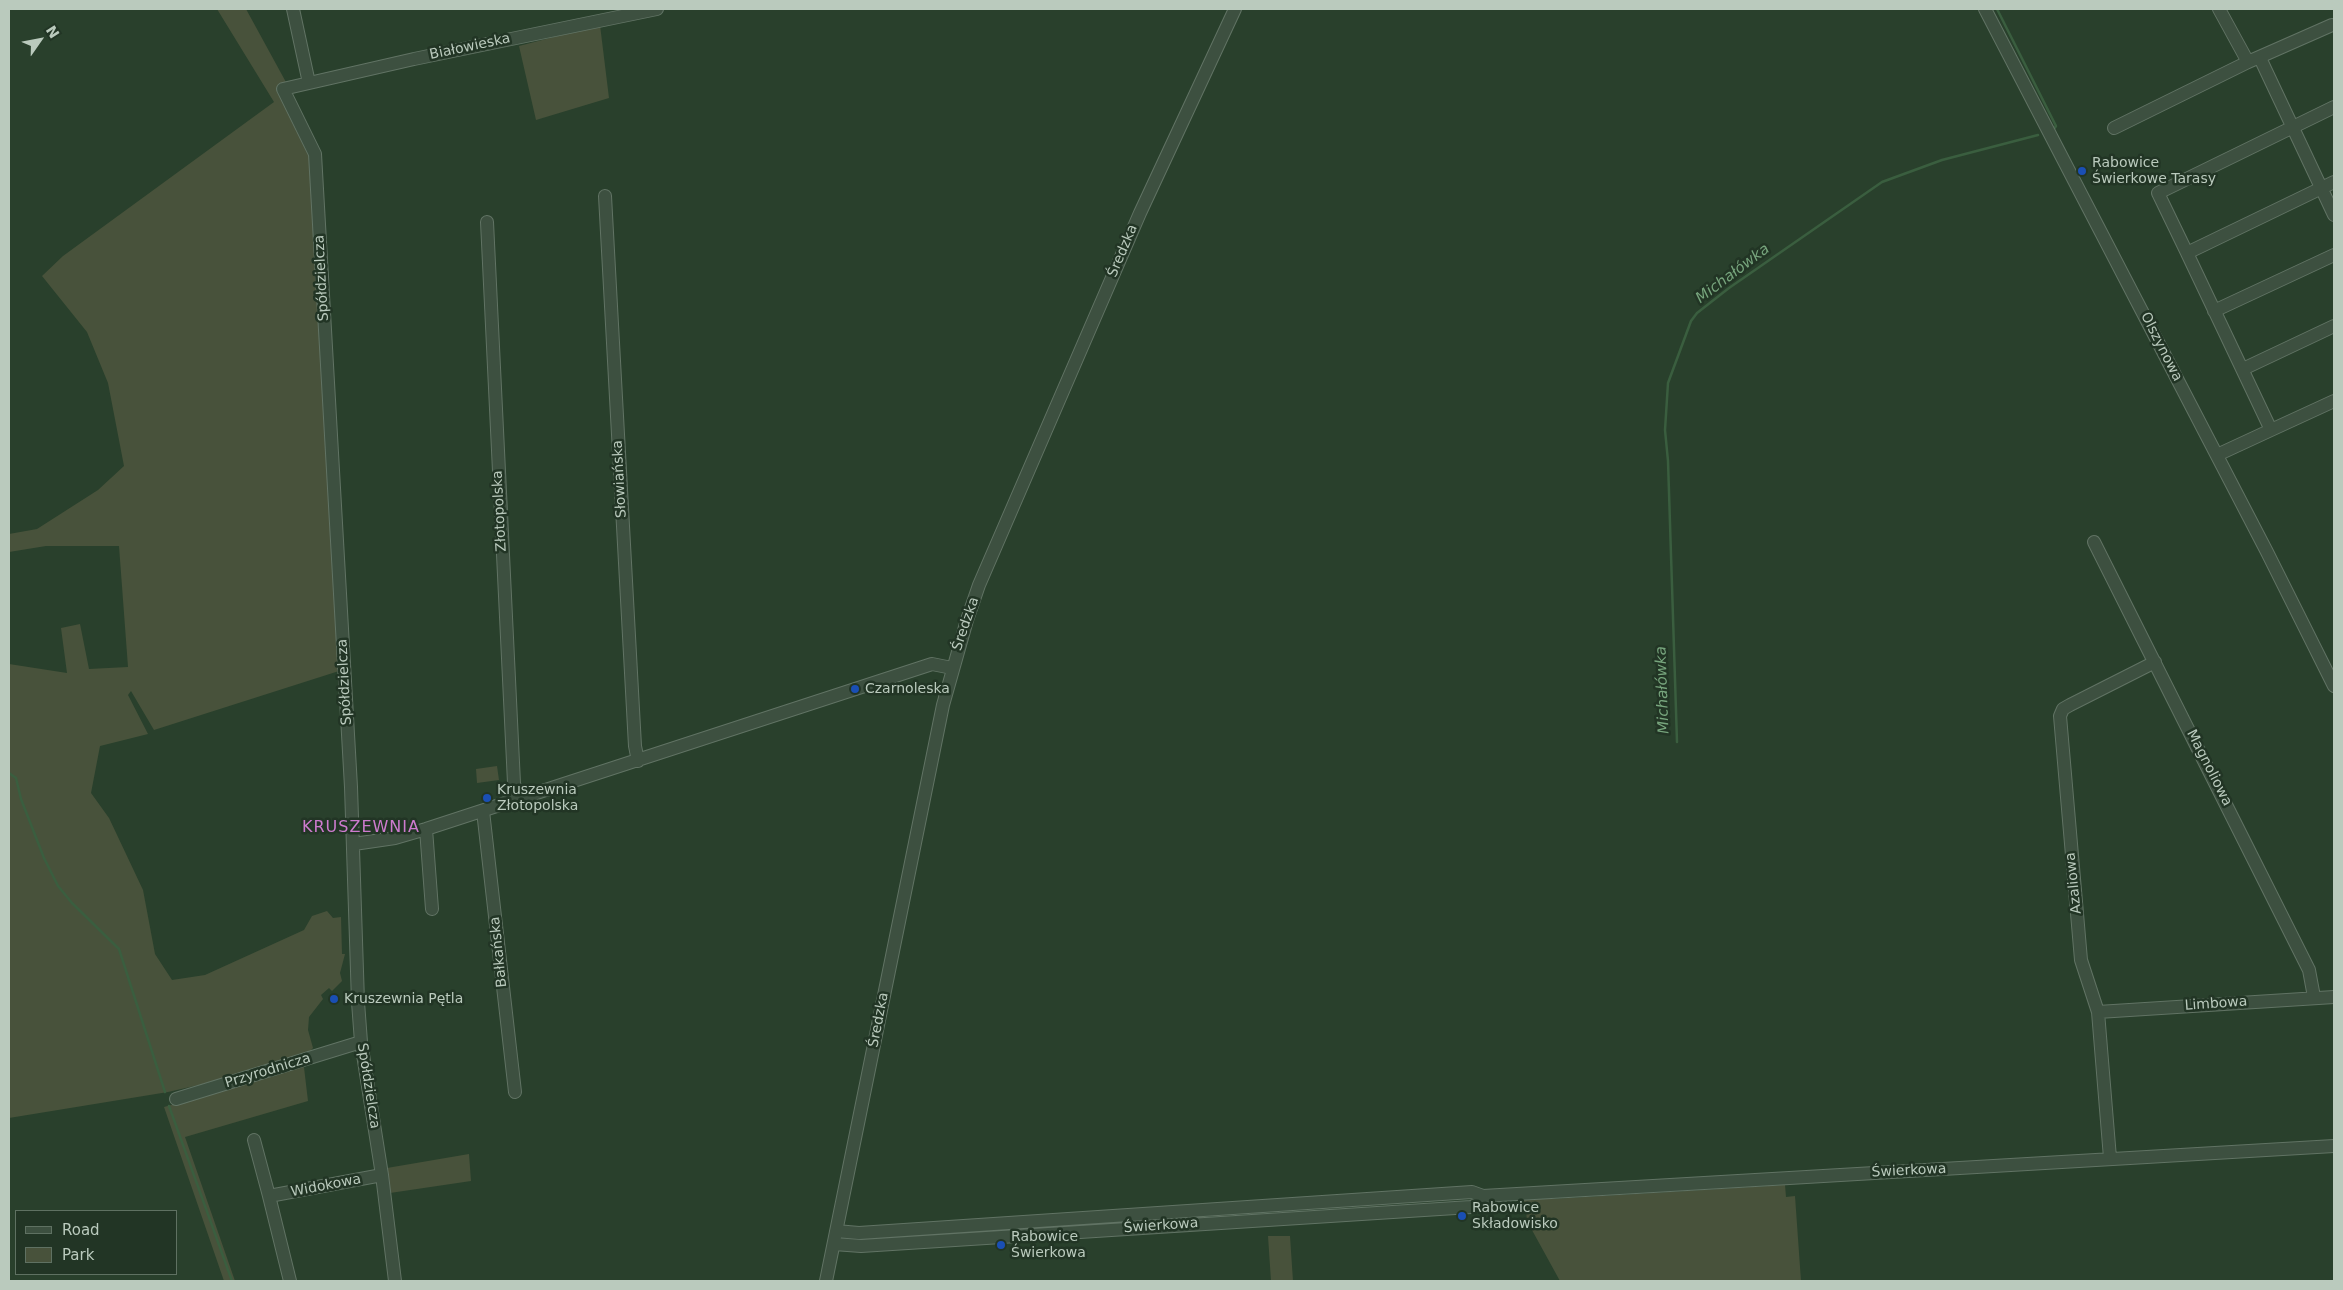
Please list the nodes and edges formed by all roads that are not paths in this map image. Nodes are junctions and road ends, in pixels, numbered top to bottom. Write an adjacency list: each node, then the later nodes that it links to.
1 (293, 9): 8 (street)
2 (657, 9): 8 (street, Białowieska)
3 (1234, 9): 28 (street, Średzka)
4 (1985, 9): 25 (street, Olszynowa)
5 (2219, 9): 7 (street)
6 (2332, 25): 7 (street)
7 (2254, 60): 11 (street); 12 (street)
8 (309, 83): 9 (street, Białowieska)
9 (283, 89): 34 (street, Spółdzielcza)
10 (2334, 107): 12 (street)
11 (2114, 128)
12 (2292, 128): 14 (street); 18 (street)
13 (2334, 182): 14 (street)
14 (2322, 188): 16 (street); 18 (street)
15 (605, 196): 30 (street, Słowiańska)
16 (2334, 215)
17 (487, 222): 31 (street, Złotopolska)
18 (2187, 253): 20 (street)
19 (2334, 255): 20 (street)
20 (2214, 311): 22 (street)
21 (2334, 326): 22 (street)
22 (2243, 369): 24 (street)
23 (2334, 401): 24 (street)
24 (2272, 430): 25 (street)
25 (2217, 455): 29 (street, Olszynowa)
26 (2094, 542): 27 (street, Magnoliowa)
27 (2155, 662): 36 (street, Magnoliowa); 38 (street, Azaliowa)
28 (952, 668): 30 (street); 48 (street, Średzka)
29 (2334, 686)
30 (638, 761): 31 (street)
31 (517, 800): 32 (street)
32 (483, 811): 33 (street); 40 (street, Bałkańska)
33 (426, 829): 34 (street); 35 (street)
34 (354, 844): 39 (street, Spółdzielcza)
35 (432, 908)
36 (2314, 997): 37 (street, Limbowa); 38 (street, Limbowa)
37 (2334, 997)
38 (2098, 1012): 44 (street, Azaliowa)
39 (361, 1042): 41 (street, Przyrodnicza); 45 (street, Spółdzielcza)
40 (515, 1092)
41 (176, 1099)
42 (254, 1140): 46 (street)
43 (2334, 1146): 44 (street, Świerkowa)
44 (2110, 1158): 47 (street, Świerkowa)
45 (382, 1175): 46 (street, Widokowa); 51 (street, Spółdzielcza)
46 (269, 1196): 50 (street)
47 (1483, 1196): 48 (street, Świerkowa); 49 (street, Świerkowa)
48 (836, 1231): 49 (street, Średzka)
49 (834, 1244): 52 (street, Średzka)
50 (290, 1281)
51 (395, 1281)
52 (826, 1281)

